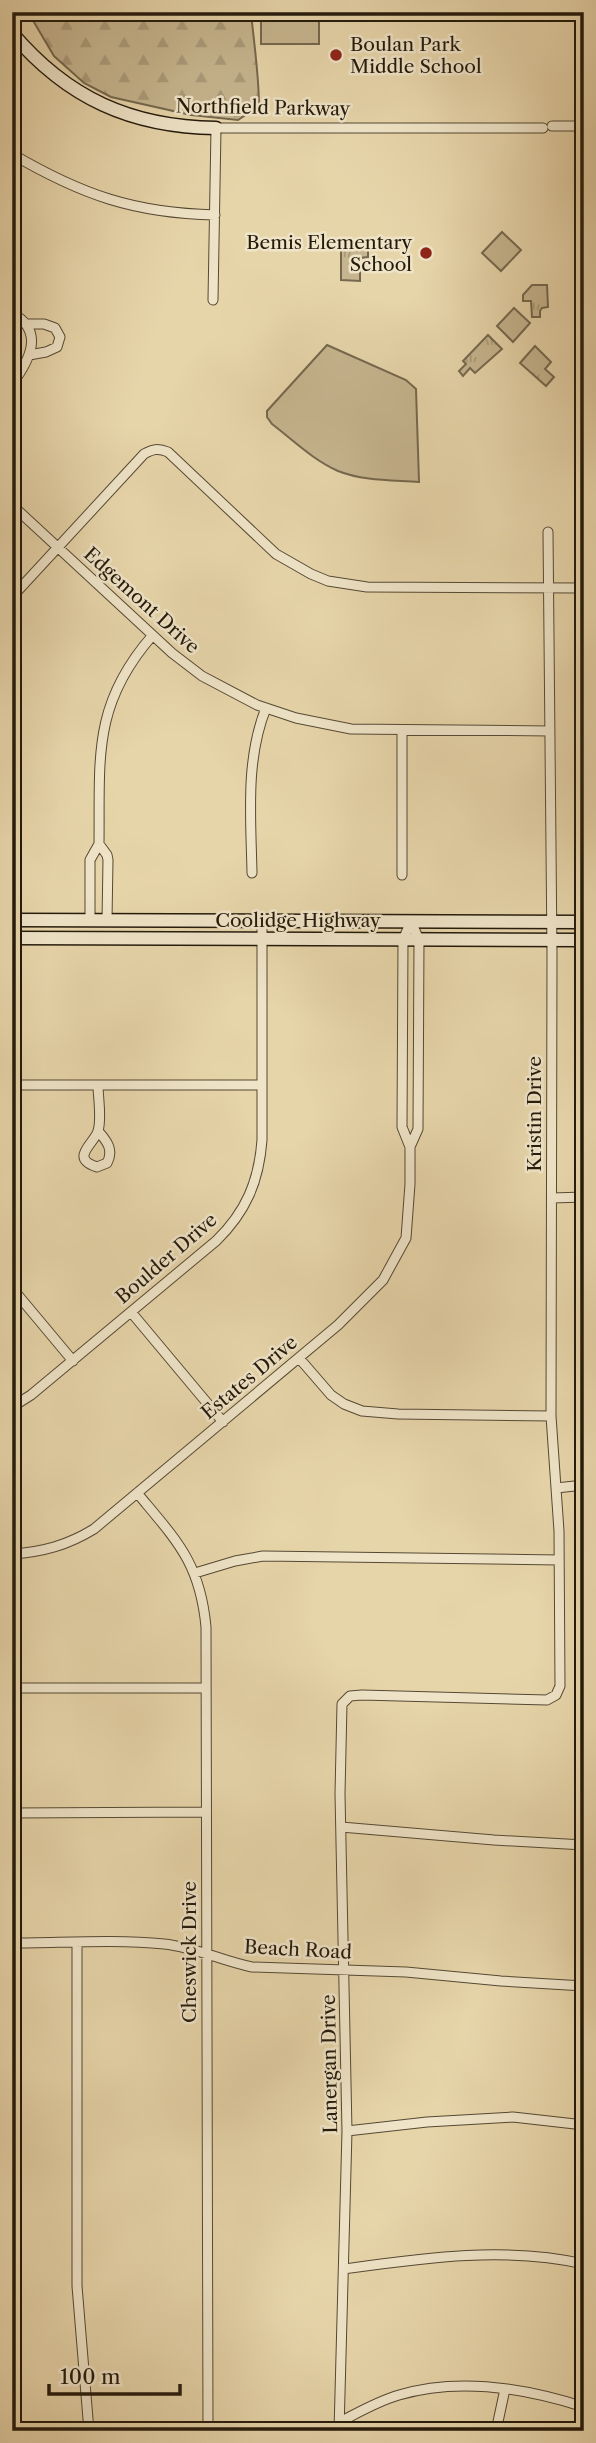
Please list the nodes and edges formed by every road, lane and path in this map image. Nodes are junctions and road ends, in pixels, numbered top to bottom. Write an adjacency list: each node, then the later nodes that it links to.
1 (12, 33): 3 (main road, Northfield Parkway)
2 (584, 126): 3 (street, Northfield Parkway)
3 (216, 128): 5 (street)
4 (12, 154): 5 (street)
5 (215, 215): 6 (street)
6 (213, 300)
7 (12, 313): 8 (street)
8 (27, 324): 9 (street); 9 (street)
9 (29, 355): 10 (street)
10 (12, 384)
11 (12, 505): 13 (street, Edgemont Drive)
12 (548, 532): 14 (street, Kristin Drive)
13 (58, 548): 14 (street); 16 (street); 17 (street, Edgemont Drive)
14 (548, 588): 15 (street); 20 (street, Kristin Drive)
15 (584, 588)
16 (12, 597)
17 (152, 636): 18 (street, Edgemont Drive); 21 (street)
18 (266, 708): 19 (street, Edgemont Drive); 22 (street)
19 (402, 731): 20 (street, Edgemont Drive); 23 (street)
20 (550, 731): 29 (street, Kristin Drive)
21 (99, 844): 25 (street); 26 (street)
22 (252, 873)
23 (402, 875)
24 (12, 920): 25 (main road, Coolidge Highway)
25 (90, 920): 26 (main road, Coolidge Highway)
26 (107, 920): 27 (main road, Coolidge Highway)
27 (262, 921): 28 (main road, Coolidge Highway); 32 (street, Boulder Drive)
28 (411, 921): 29 (main road, Coolidge Highway); 33 (street, Estates Drive); 34 (street, Estates Drive)
29 (551, 922): 30 (main road, Coolidge Highway); 35 (street, Kristin Drive)
30 (584, 922)
31 (12, 938): 32 (main road, Coolidge Highway)
32 (262, 939): 33 (main road, Coolidge Highway); 39 (street, Boulder Drive)
33 (403, 940): 34 (main road, Coolidge Highway); 41 (street, Estates Drive)
34 (419, 940): 35 (main road, Coolidge Highway); 41 (street, Estates Drive)
35 (552, 940): 36 (main road, Coolidge Highway); 42 (street, Kristin Drive)
36 (584, 940)
37 (12, 1084): 38 (street)
38 (98, 1084): 39 (street); 40 (street)
39 (262, 1085): 45 (street, Boulder Drive)
40 (98, 1131)
41 (410, 1147): 46 (street, Estates Drive)
42 (552, 1198): 43 (street); 49 (street, Kristin Drive)
43 (584, 1198)
44 (12, 1288): 47 (street)
45 (131, 1312): 47 (street, Boulder Drive); 50 (street)
46 (299, 1358): 49 (street); 50 (street, Estates Drive)
47 (73, 1360): 48 (street, Boulder Drive)
48 (12, 1407)
49 (551, 1416): 52 (street, Kristin Drive)
50 (223, 1422): 53 (street, Estates Drive)
51 (584, 1485): 52 (street)
52 (556, 1488): 55 (street, Kristin Drive)
53 (138, 1494): 54 (street, Estates Drive); 56 (street, Cheswick Drive)
54 (12, 1555)
55 (559, 1560): 56 (street); 59 (street, Kristin Drive)
56 (195, 1573): 58 (street, Cheswick Drive)
57 (12, 1688): 58 (street)
58 (205, 1688): 60 (street, Cheswick Drive)
59 (346, 1698): 62 (street, Lanergan Drive)
60 (206, 1812): 61 (street); 66 (street, Cheswick Drive)
61 (12, 1813)
62 (341, 1827): 63 (street); 67 (street, Lanergan Drive)
63 (584, 1845)
64 (12, 1943): 65 (street, Beach Road)
65 (77, 1943): 66 (street, Beach Road); 76 (street)
66 (206, 1952): 67 (street, Beach Road); 77 (street, Cheswick Drive)
67 (345, 1969): 68 (street, Beach Road); 70 (street, Lanergan Drive)
68 (584, 1986)
69 (584, 2124): 70 (street)
70 (347, 2131): 72 (street, Lanergan Drive)
71 (584, 2264): 72 (street)
72 (344, 2269): 75 (street, Lanergan Drive)
73 (505, 2389): 74 (street); 75 (street); 78 (street)
74 (584, 2407)
75 (340, 2426)
76 (89, 2431)
77 (208, 2431)
78 (496, 2431)

